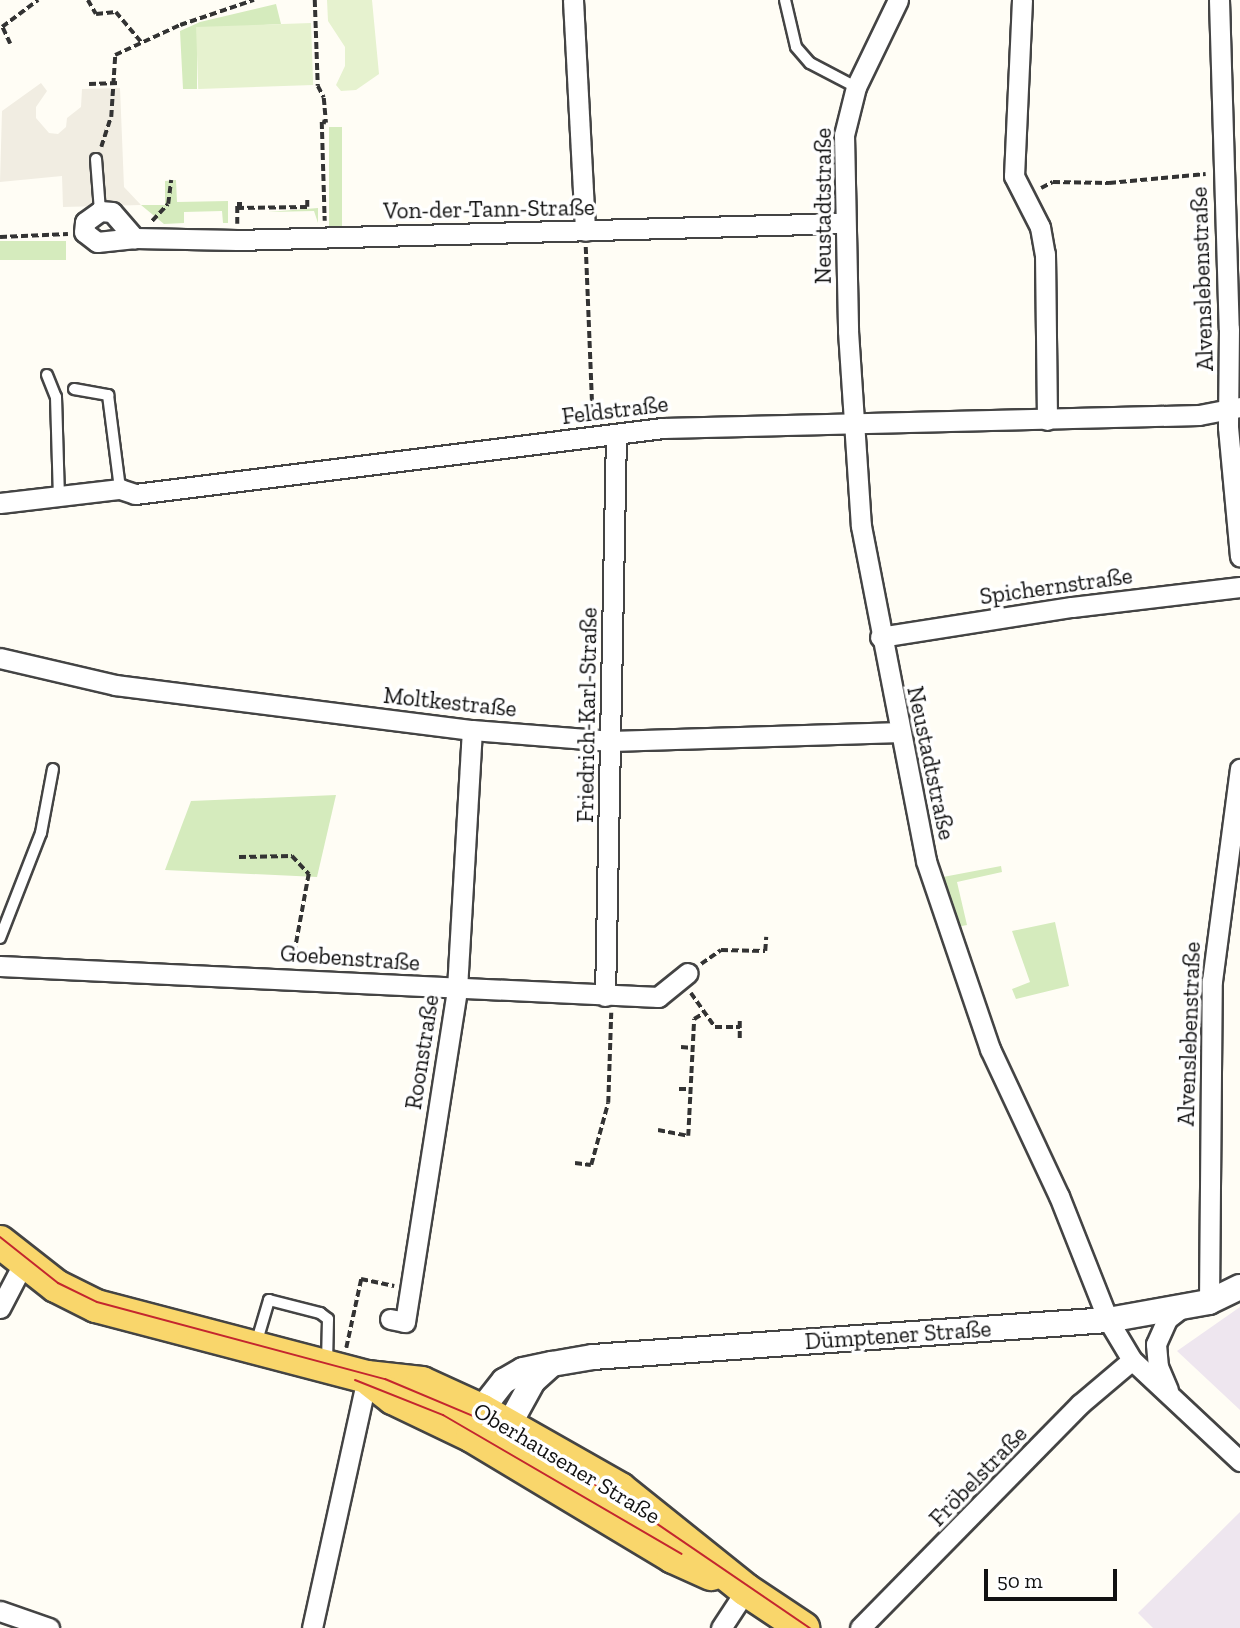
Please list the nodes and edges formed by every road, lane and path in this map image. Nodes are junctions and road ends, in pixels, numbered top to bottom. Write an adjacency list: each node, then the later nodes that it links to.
1 (38, 0): 10 (path)
2 (88, 0): 11 (path)
3 (254, 0): 11 (path)
4 (315, 0): 28 (path)
5 (573, 0): 25 (street)
6 (785, 0): 15 (lane)
7 (898, 0): 15 (street, Neustadtstraße)
8 (1022, 0): 19 (street)
9 (1219, 0): 17 (street, Alvenslebenstraße)
10 (2, 39): 12 (path)
11 (141, 43): 16 (path)
12 (10, 44)
13 (119, 83): 14 (path, bridge)
14 (89, 84)
15 (856, 87): 24 (street, Neustadtstraße)
16 (96, 159): 23 (lane)
17 (1222, 173): 19 (path); 29 (street, Alvenslebenstraße)
18 (171, 180): 30 (path)
19 (1024, 197): 35 (street)
20 (307, 198): 22 (path)
21 (242, 204): 22 (path)
22 (237, 208): 31 (path)
23 (100, 211): 26 (street); 30 (street)
24 (845, 223): 25 (street, Von-der-Tann-Straße); 36 (street, Neustadtstraße)
25 (585, 231): 28 (street, Von-der-Tann-Straße); 38 (path)
26 (84, 232): 27 (path); 30 (street, Von-der-Tann-Straße)
27 (0, 237)
28 (326, 237): 31 (street, Von-der-Tann-Straße)
29 (1233, 237): 34 (street, Alvenslebenstraße)
30 (135, 238): 31 (street, Von-der-Tann-Straße)
31 (237, 240)
32 (47, 375): 40 (lane)
33 (75, 389): 39 (lane)
34 (1235, 408): 35 (street, Feldstraße); 42 (street, Alvenslebenstraße)
35 (1047, 419): 36 (street, Feldstraße)
36 (851, 422): 37 (street, Feldstraße); 45 (street, Neustadtstraße)
37 (616, 434): 38 (street, Feldstraße); 49 (street, Friedrich-Karl-Straße)
38 (595, 437): 39 (street, Feldstraße)
39 (120, 489): 40 (street, Feldstraße)
40 (59, 498): 41 (street, Feldstraße)
41 (0, 503)
42 (1238, 515): 43 (street, Alvenslebenstraße)
43 (1240, 556)
44 (1240, 587): 45 (street, Spichernstraße)
45 (880, 637): 48 (street, Neustadtstraße)
46 (0, 657): 47 (street, Moltkestraße)
47 (472, 730): 49 (street, Moltkestraße); 58 (street, Roonstraße)
48 (900, 732): 49 (street, Moltkestraße); 80 (street, Neustadtstraße)
49 (612, 741): 59 (street, Friedrich-Karl-Straße)
50 (53, 769): 54 (lane)
51 (1240, 769): 76 (street, Alvenslebenstraße)
52 (239, 856): 57 (path)
53 (766, 937): 56 (path)
54 (0, 938)
55 (0, 966): 57 (street, Goebenstraße)
56 (685, 976): 59 (street, Goebenstraße); 60 (path)
57 (290, 977): 58 (street, Goebenstraße)
58 (457, 989): 59 (street, Goebenstraße); 75 (street, Roonstraße)
59 (608, 996): 67 (path)
60 (705, 1013): 62 (path); 65 (path)
61 (740, 1021): 62 (path)
62 (740, 1027): 63 (path)
63 (740, 1041)
64 (681, 1047): 65 (path)
65 (693, 1048): 69 (path)
66 (602, 1086): 67 (path)
67 (608, 1086): 71 (path)
68 (679, 1089): 69 (path)
69 (691, 1089): 70 (path)
70 (659, 1130)
71 (575, 1163)
72 (0, 1242): 73 (main road, Oberhausener Straße)
73 (23, 1264): 77 (street); 81 (main road, Oberhausener Straße)
74 (1240, 1287): 76 (street, Dümptener Straße)
75 (410, 1289): 79 (street, Roonstraße); 83 (path)
76 (1209, 1302): 78 (street, Dümptener Straße)
77 (0, 1308)
78 (1180, 1309): 80 (street, Dümptener Straße); 84 (street)
79 (390, 1319)
80 (1108, 1321): 82 (street, Neustadtstraße); 85 (street, Dümptener Straße)
81 (255, 1348): 83 (main road, Oberhausener Straße); 83 (lane)
82 (1132, 1360): 84 (street, Neustadtstraße); 93 (street, Fröbelstraße)
83 (344, 1372): 85 (main road, Oberhausener Straße); 90 (street)
84 (1172, 1400): 86 (street, Neustadtstraße)
85 (489, 1430): 87 (main road, Oberhausener Straße)
86 (1240, 1461)
87 (746, 1590): 91 (street); 92 (main road, Oberhausener Straße)
88 (0, 1611): 89 (street)
89 (49, 1628)
90 (312, 1628)
91 (721, 1628)
92 (803, 1628)
93 (860, 1628)

